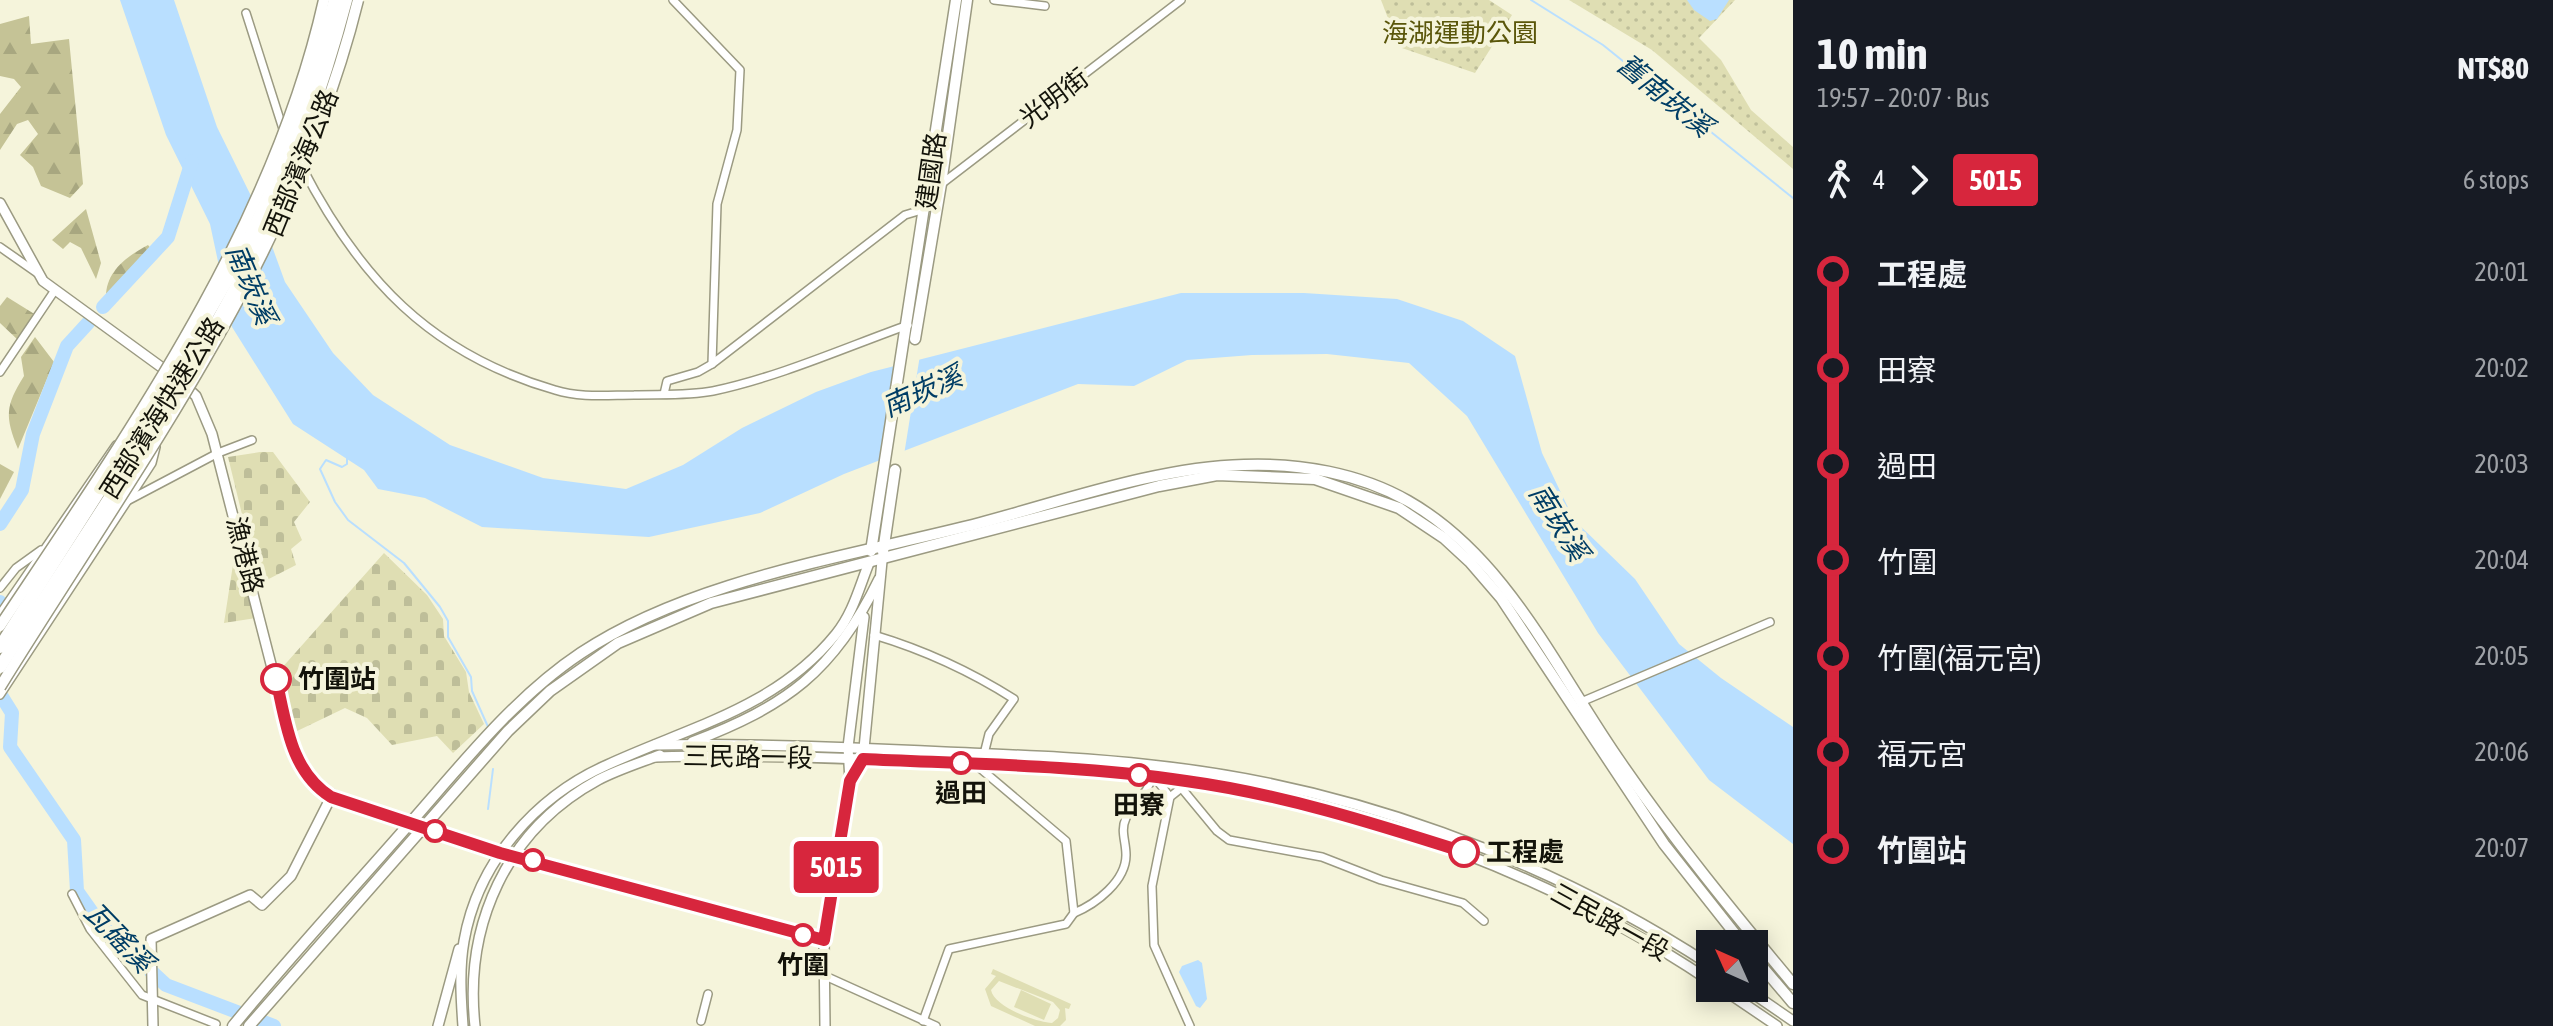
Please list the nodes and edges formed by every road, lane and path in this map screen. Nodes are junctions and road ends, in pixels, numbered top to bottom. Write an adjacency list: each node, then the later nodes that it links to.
1 (324, 0): 40 (main road, 西部濱海公路, bridge)
2 (335, 0): 42 (highway, 西部濱海快速公路, bridge)
3 (346, 0): 43 (highway, 西部濱海快速公路, bridge)
4 (358, 0): 44 (main road, 西部濱海公路, bridge)
5 (673, 0): 21 (street)
6 (956, 0): 13 (main road, 建國路)
7 (967, 0): 12 (main road, 建國路)
8 (994, 0): 10 (street)
9 (1181, 0): 12 (street, 光明街)
10 (1045, 6)
11 (246, 13): 25 (street)
12 (941, 184): 13 (street, 光明街); 20 (main road, 建國路)
13 (927, 195): 15 (main road, 建國路)
14 (0, 203): 17 (street, 漁港路)
15 (925, 209): 19 (main road, 建國路); 21 (street)
16 (0, 247): 17 (street)
17 (37, 273): 18 (street, 漁港路)
18 (55, 290): 22 (street); 23 (street, 漁港路)
19 (908, 325): 20 (main road, 建國路); 25 (street)
20 (910, 340): 28 (main road)
21 (712, 364): 25 (street)
22 (0, 372)
23 (169, 373): 24 (street, 漁港路); 30 (street)
24 (184, 386): 27 (street, 漁港路); 29 (street)
25 (664, 394)
26 (252, 440): 27 (street)
27 (218, 453): 29 (street); 59 (street, 漁港路)
28 (889, 472): 31 (main road); 32 (main road)
29 (128, 500): 45 (street)
30 (45, 546): 36 (street); 38 (street)
31 (884, 548): 32 (main road); 33 (main road); 46 (main road)
32 (871, 551): 34 (street); 61 (main road)
33 (882, 561): 34 (main road); 35 (street); 67 (main road)
34 (869, 563): 37 (street); 47 (street); 62 (main road)
35 (879, 579): 37 (street); 41 (street)
36 (0, 588)
37 (865, 608): 48 (street); 49 (street)
38 (0, 614)
39 (1770, 622): 46 (street)
40 (0, 626)
41 (874, 635): 50 (street); 51 (street)
42 (0, 647)
43 (0, 667)
44 (0, 687)
45 (0, 695)
46 (1580, 703): 74 (main road)
47 (655, 745): 48 (street, 三民路一段); 63 (street)
48 (686, 745): 49 (street, 三民路一段); 52 (street)
49 (848, 747): 50 (street, 三民路一段); 53 (street)
50 (864, 753): 51 (street, 三民路一段); 53 (street, 三民路一段); 54 (street, 三民路一段); 57 (street)
51 (984, 754): 55 (street, 三民路一段)
52 (656, 757): 53 (street, 三民路一段); 63 (street)
53 (847, 759): 57 (street)
54 (975, 764): 56 (street, 三民路一段); 65 (street)
55 (1153, 765): 56 (street); 70 (street, 三民路一段)
56 (1152, 776): 58 (street, 三民路一段); 60 (street); 65 (street)
57 (850, 781): 68 (street)
58 (1182, 783): 60 (street); 66 (street); 71 (street, 三民路一段)
59 (331, 797): 61 (street, 漁港路); 76 (street)
60 (1170, 797): 92 (street)
61 (410, 823): 62 (street, 漁港路); 84 (main road)
62 (423, 827): 63 (street, 漁港路); 86 (main road)
63 (507, 853): 68 (street, 漁港路); 69 (street); 89 (street)
64 (72, 894): 76 (street)
65 (1074, 913): 81 (street)
66 (1484, 921)
67 (1732, 930)
68 (824, 940): 73 (street)
69 (463, 943): 87 (street); 88 (street)
70 (1696, 956)
71 (1696, 973)
72 (1768, 974): 79 (main road)
73 (823, 975): 81 (street); 90 (street)
74 (1793, 984)
75 (708, 994): 80 (street)
76 (152, 996): 83 (street); 85 (street)
77 (1742, 1002): 93 (street)
78 (1765, 1002): 82 (street)
79 (1793, 1003)
80 (701, 1021)
81 (923, 1021): 91 (street)
82 (1793, 1021)
83 (216, 1024)
84 (234, 1025)
85 (153, 1026)
86 (249, 1026)
87 (438, 1026)
88 (463, 1026)
89 (475, 1026)
90 (825, 1026)
91 (936, 1026)
92 (1190, 1026)
93 (1777, 1026)

